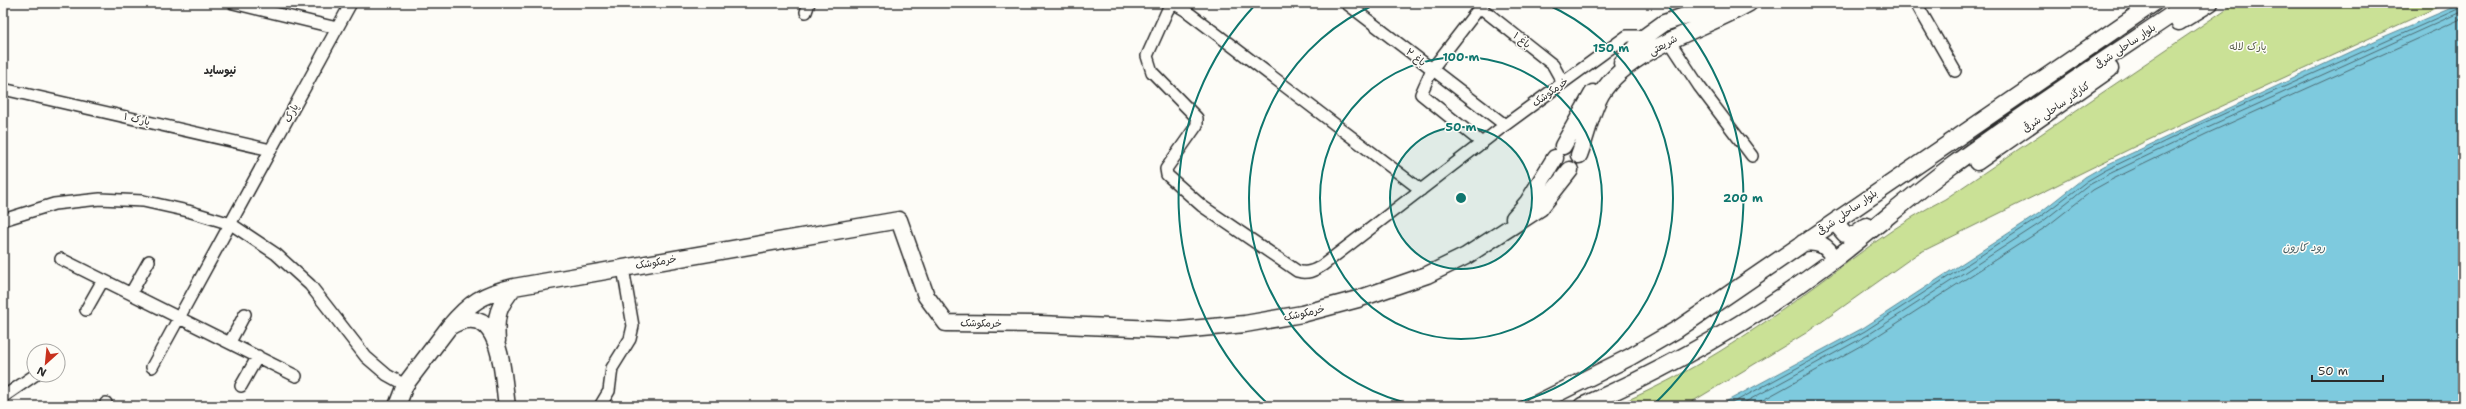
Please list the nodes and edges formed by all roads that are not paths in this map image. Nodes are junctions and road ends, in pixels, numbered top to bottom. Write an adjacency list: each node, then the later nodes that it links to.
1 (233, 3): 11 (street)
2 (351, 3): 11 (street, پارک)
3 (1346, 3): 15 (street, باغ ۲)
4 (1750, 3): 10 (street, شریعتی)
5 (1916, 3): 16 (street)
6 (2154, 3): 28 (street, بلوار ساحلی شرقی)
7 (2189, 3): 27 (street, بلوار ساحلی شرقی)
8 (2210, 3): 27 (street, کنارگذر ساحلی شرقی)
9 (1477, 5): 15 (street); 17 (street, باغ ۱)
10 (1721, 7): 12 (street, شریعتی); 13 (street, شریعتی)
11 (337, 28): 21 (street, پارک)
12 (1658, 29): 13 (street); 14 (street, شریعتی); 17 (street, خرمکوشک)
13 (1670, 41): 14 (street, شریعتی); 24 (street)
14 (1625, 64): 22 (street, شریعتی); 23 (street, شریعتی)
15 (1432, 69): 19 (street, باغ ۲); 20 (street)
16 (1955, 71)
17 (1563, 83): 19 (street, خرمکوشک)
18 (3, 89): 21 (street, پارک ۱)
19 (1505, 125): 20 (street, خرمکوشک)
20 (1482, 143): 26 (street, خرمکوشک)
21 (271, 150): 30 (street, پارک)
22 (1559, 152): 23 (street); 25 (street); 31 (street, شریعتی)
23 (1579, 154): 25 (street)
24 (1752, 156)
25 (1570, 170): 31 (street)
26 (1421, 190): 26 (street, خرمکوشک)
27 (1914, 197): 28 (street, کنارگذر ساحلی شرقی); 34 (street, بلوار ساحلی شرقی)
28 (1839, 218): 32 (street, بلوار ساحلی شرقی)
29 (3, 220): 30 (street)
30 (231, 224): 42 (street, پارک); 50 (street)
31 (1502, 232): 36 (street, خرمکوشک)
32 (1803, 243): 34 (street); 56 (street, بلوار ساحلی شرقی)
33 (61, 259): 37 (street)
34 (1834, 260): 57 (street, بلوار ساحلی شرقی)
35 (149, 261): 39 (street)
36 (623, 268): 38 (street, خرمکوشک); 55 (street)
37 (103, 280): 39 (street); 40 (street)
38 (514, 287): 43 (street, خرمکوشک); 44 (street)
39 (131, 293): 42 (street)
40 (86, 310)
41 (245, 314): 45 (street)
42 (180, 317): 45 (street); 47 (street, پارک)
43 (449, 327): 44 (street); 50 (street, خرمکوشک)
44 (496, 341): 54 (street)
45 (230, 342): 46 (street)
46 (258, 356): 48 (street); 51 (street)
47 (152, 367)
48 (296, 376)
49 (26, 381): 52 (street)
50 (405, 385): 53 (street, خرمکوشک)
51 (241, 386)
52 (3, 397)
53 (397, 406)
54 (507, 406)
55 (600, 406)
56 (1532, 406)
57 (1582, 406)

